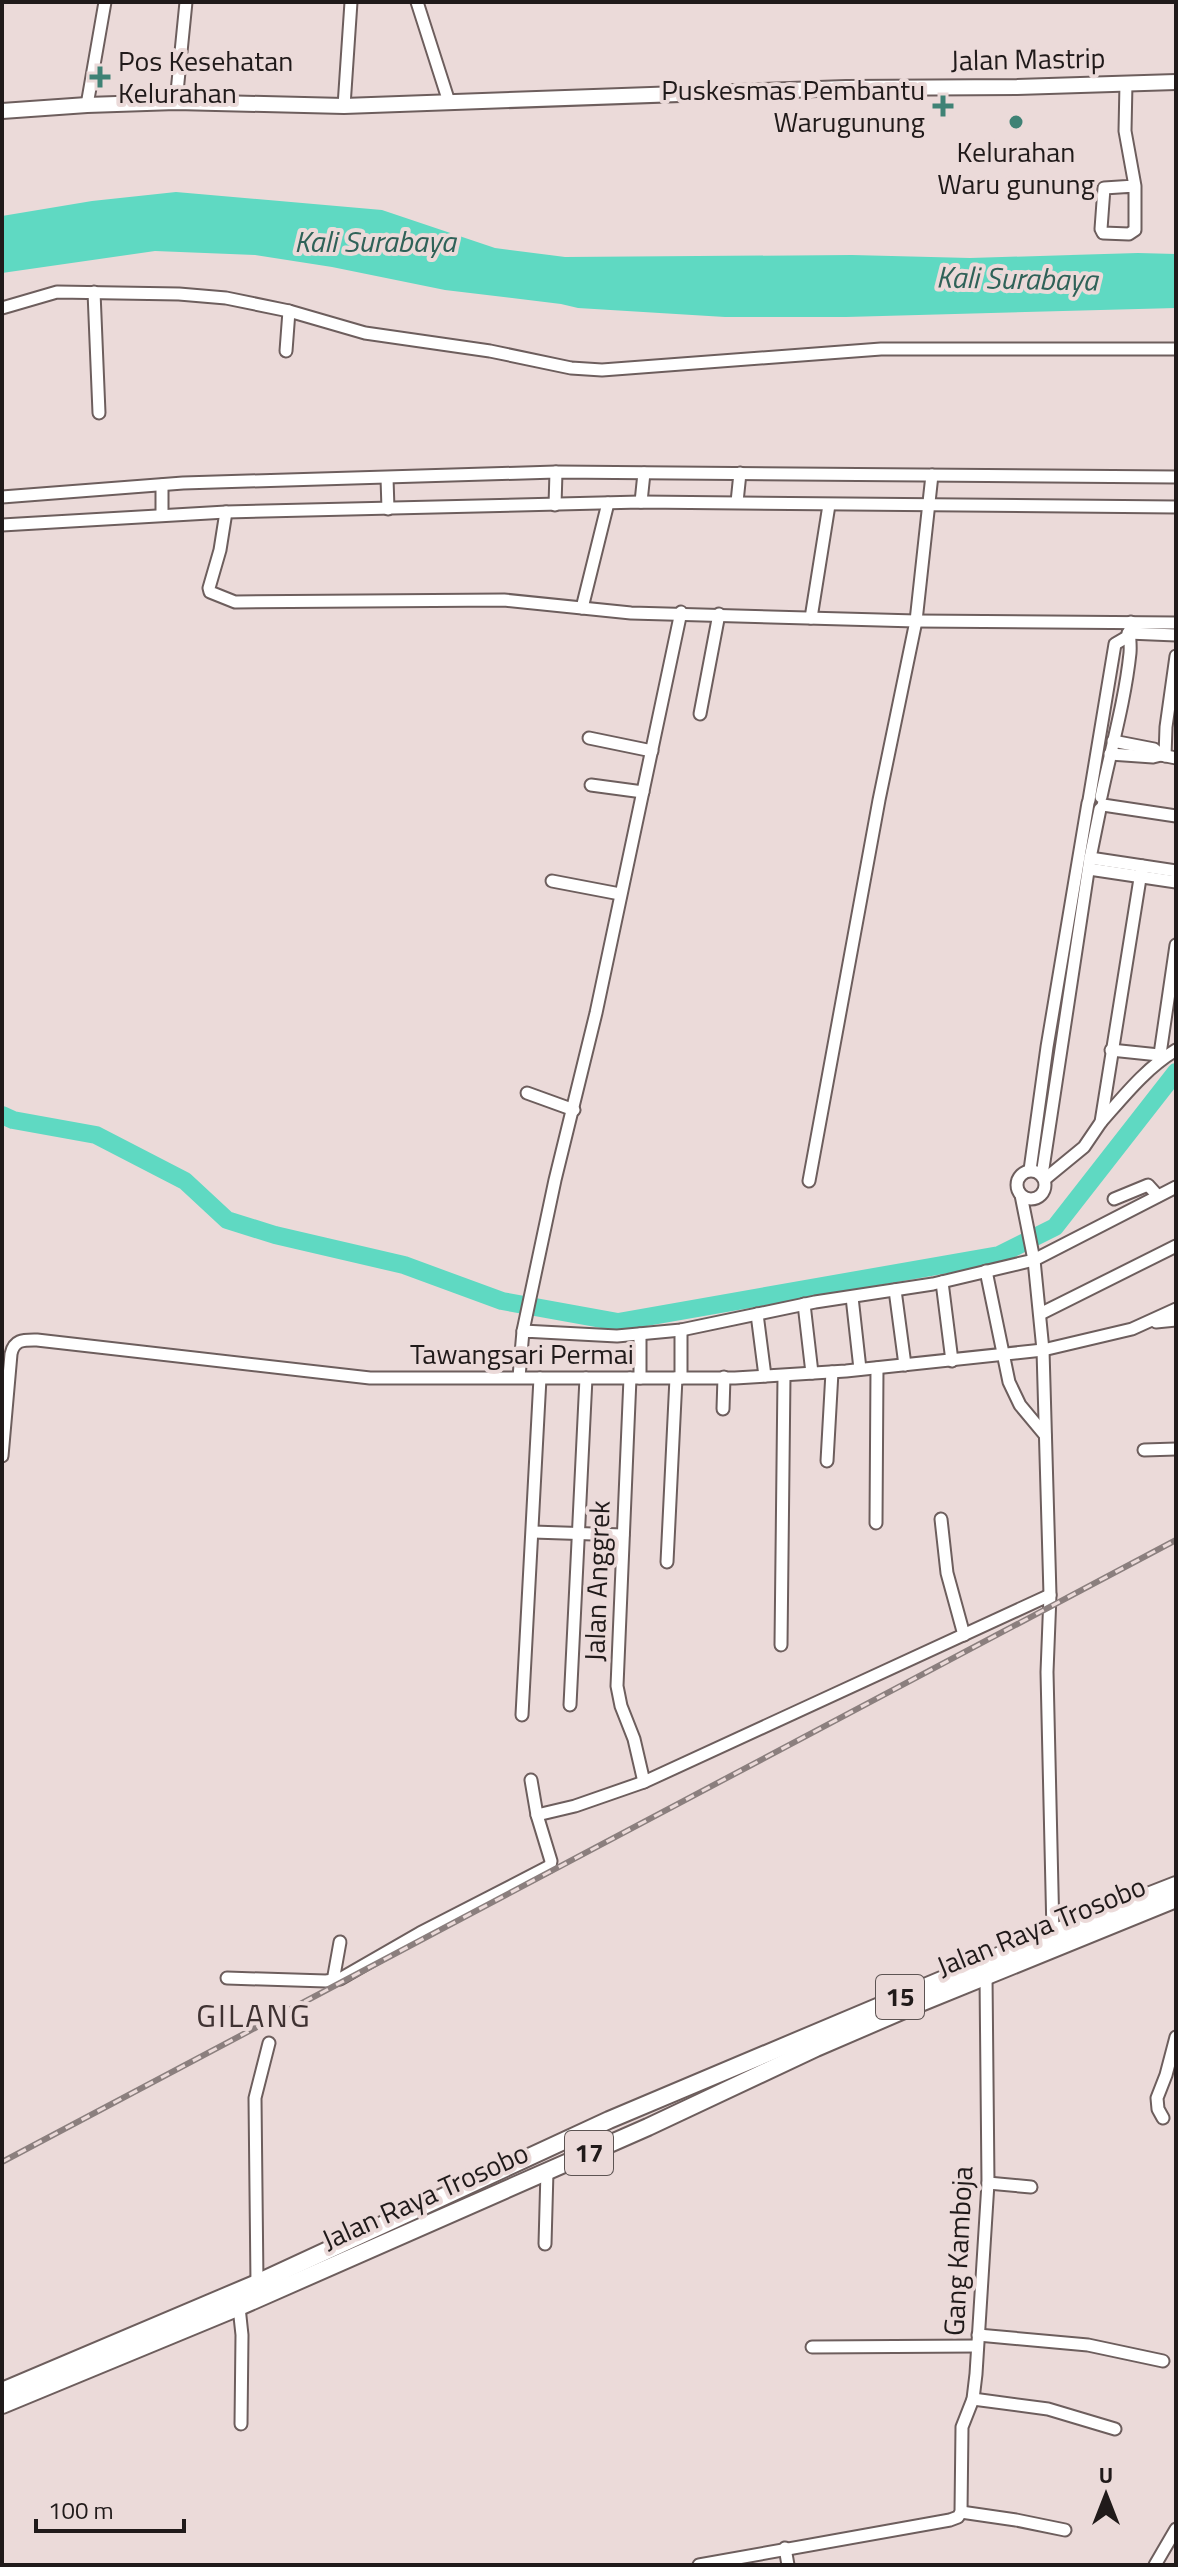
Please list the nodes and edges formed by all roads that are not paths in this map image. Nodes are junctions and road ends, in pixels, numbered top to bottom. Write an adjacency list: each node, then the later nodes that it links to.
1 (105, 2): 9 (street)
2 (186, 2): 7 (street)
3 (351, 2): 10 (street)
4 (417, 2): 8 (street)
5 (1176, 82): 6 (main road, Jalan Mastrip)
6 (1126, 83): 8 (main road, Jalan Mastrip); 12 (street)
7 (176, 102): 9 (main road, Jalan Mastrip); 10 (main road, Jalan Mastrip)
8 (449, 102): 10 (main road, Jalan Mastrip)
9 (87, 105): 11 (main road, Jalan Mastrip)
10 (344, 106)
11 (2, 111)
12 (1135, 186): 12 (street)
13 (94, 292): 14 (street); 15 (street); 18 (street)
14 (2, 308)
15 (289, 311): 16 (street); 17 (street)
16 (1176, 349)
17 (286, 351)
18 (99, 413)
19 (556, 474): 20 (street); 24 (street); 29 (street)
20 (644, 474): 21 (street); 27 (street)
21 (740, 475): 22 (street); 28 (street)
22 (932, 477): 23 (street); 31 (street)
23 (1176, 477)
24 (387, 479): 25 (street); 33 (street)
25 (162, 486): 26 (street); 35 (street)
26 (2, 497)
27 (641, 500): 28 (street); 30 (street)
28 (737, 500): 32 (street)
29 (555, 502): 30 (street); 33 (street)
30 (608, 503): 38 (street)
31 (929, 503): 32 (street); 34 (street); 42 (street)
32 (829, 505): 41 (street)
33 (388, 506): 36 (street)
34 (1176, 507)
35 (162, 512): 36 (street); 37 (street)
36 (226, 512): 38 (street)
37 (2, 525)
38 (582, 608): 39 (street)
39 (681, 612): 40 (street); 53 (street)
40 (719, 614): 41 (street); 47 (street)
41 (811, 618): 42 (street)
42 (916, 621): 44 (street); 79 (street)
43 (1176, 623): 44 (street)
44 (1129, 631): 45 (street); 48 (street); 49 (street)
45 (1176, 635)
46 (1176, 656): 50 (street)
47 (700, 714)
48 (1102, 714): 49 (street); 58 (street)
49 (1118, 718): 52 (street)
50 (1171, 728): 55 (street)
51 (589, 738): 53 (street)
52 (1113, 741): 54 (street); 55 (street)
53 (652, 751): 57 (street)
54 (1110, 754): 55 (street); 58 (street)
55 (1167, 756)
56 (591, 785): 57 (street)
57 (643, 792): 65 (street)
58 (1096, 803): 59 (street); 60 (street); 66 (street)
59 (1176, 816)
60 (1090, 863): 61 (street); 67 (street)
61 (1141, 871): 62 (street); 64 (street); 71 (street)
62 (1176, 871)
63 (552, 881): 65 (street)
64 (1176, 882)
65 (620, 894): 75 (street)
66 (1066, 930): 67 (street); 69 (street)
67 (1079, 931): 70 (street)
68 (1176, 945): 73 (street)
69 (1047, 1047): 70 (street); 77 (street)
70 (1060, 1049): 78 (street)
71 (1111, 1050): 73 (street); 76 (street)
72 (1176, 1050): 73 (street)
73 (1159, 1058): 76 (street)
74 (527, 1093): 75 (street)
75 (574, 1110): 98 (street)
76 (1101, 1122): 78 (street)
77 (1030, 1170): 78 (street); 81 (street)
78 (1043, 1177): 82 (street)
79 (809, 1181)
80 (1176, 1187): 83 (street)
81 (1021, 1195): 82 (street); 85 (street)
82 (1040, 1196): 85 (street)
83 (1158, 1196): 84 (street); 87 (street)
84 (1114, 1199)
85 (1026, 1221): 87 (street)
86 (1176, 1246): 95 (street)
87 (1033, 1256): 88 (street); 95 (street)
88 (986, 1271): 89 (street); 102 (street)
89 (942, 1282): 90 (street); 103 (street)
90 (895, 1290): 91 (street); 104 (street)
91 (852, 1297): 92 (street); 106 (street)
92 (804, 1304): 94 (street); 108 (street)
93 (1176, 1309): 97 (street)
94 (757, 1314): 99 (street); 109 (street)
95 (1040, 1314): 101 (street)
96 (1176, 1320): 97 (street)
97 (1148, 1323): 101 (street, Tawangsari Permai)
98 (524, 1328): 100 (street); 111 (street)
99 (681, 1330): 100 (street); 116 (street)
100 (640, 1334): 115 (street, Jalan Anggrek)
101 (1043, 1350): 102 (street, Tawangsari Permai); 118 (street)
102 (1003, 1355): 103 (street, Tawangsari Permai); 118 (street)
103 (952, 1361): 104 (street, Tawangsari Permai)
104 (905, 1365): 105 (street, Tawangsari Permai)
105 (877, 1368): 106 (street, Tawangsari Permai); 124 (street)
106 (860, 1369): 107 (street, Tawangsari Permai)
107 (832, 1372): 108 (street, Tawangsari Permai); 122 (street)
108 (812, 1373): 110 (street, Tawangsari Permai)
109 (765, 1376): 110 (street, Tawangsari Permai); 112 (street, Tawangsari Permai)
110 (784, 1376): 131 (street)
111 (519, 1377): 113 (street, Tawangsari Permai); 121 (street, Tawangsari Permai)
112 (724, 1377): 116 (street, Tawangsari Permai); 117 (street)
113 (540, 1378): 114 (street, Tawangsari Permai); 125 (street)
114 (586, 1378): 115 (street, Tawangsari Permai); 126 (street)
115 (635, 1378): 116 (street, Tawangsari Permai); 127 (street, Jalan Anggrek)
116 (678, 1378): 128 (street)
117 (723, 1409)
118 (1045, 1435): 129 (street)
119 (1176, 1449): 120 (street)
120 (1144, 1450)
121 (2, 1456)
122 (827, 1461)
123 (941, 1519): 130 (street)
124 (876, 1523)
125 (533, 1532): 126 (street); 133 (street)
126 (578, 1534): 127 (street); 132 (street)
127 (623, 1535): 135 (street, Jalan Anggrek)
128 (667, 1562)
129 (1050, 1595): 130 (street); 139 (street)
130 (964, 1635): 135 (street)
131 (781, 1645)
132 (570, 1705)
133 (522, 1715)
134 (531, 1780): 136 (street)
135 (644, 1782): 136 (street)
136 (537, 1815): 143 (street)
137 (1176, 1885): 139 (highway, Jalan Raya Trosobo)
138 (1176, 1899): 141 (highway, Jalan Raya Trosobo / 17)
139 (1053, 1933): 146 (highway, Jalan Raya Trosobo / 15)
140 (340, 1942): 143 (street)
141 (986, 1976): 151 (highway, Jalan Raya Trosobo / 17); 154 (street, Gang Kamboja)
142 (227, 1978): 143 (street)
143 (333, 1981)
144 (1175, 2040): 147 (street)
145 (269, 2043): 157 (street)
146 (747, 2062): 149 (highway, Jalan Raya Trosobo / 17)
147 (1171, 2077): 148 (street)
148 (1163, 2118)
149 (594, 2128): 150 (highway, Jalan Raya Trosobo / 17); 151 (highway)
150 (571, 2139): 152 (highway); 157 (highway, Jalan Raya Trosobo / 17)
151 (605, 2145): 152 (highway, Jalan Raya Trosobo / 17)
152 (581, 2156): 153 (highway, Jalan Raya Trosobo / 17)
153 (547, 2171): 156 (street); 158 (highway, Jalan Raya Trosobo / 17)
154 (988, 2183): 155 (street); 159 (street, Gang Kamboja)
155 (1031, 2187)
156 (545, 2244)
157 (257, 2283): 162 (highway, Jalan Raya Trosobo / 17)
158 (239, 2307): 164 (highway, Jalan Raya Trosobo / 17); 165 (street)
159 (978, 2341): 160 (street); 161 (street); 163 (street, Gang Kamboja)
160 (812, 2347)
161 (1163, 2361)
162 (2, 2391)
163 (973, 2399): 166 (street); 167 (street, Gang Kamboja)
164 (2, 2405)
165 (241, 2424)
166 (1115, 2429)
167 (961, 2512): 169 (street); 170 (street)
168 (1176, 2529): 171 (street)
169 (1065, 2530)
170 (785, 2548): 172 (street); 173 (street)
171 (1171, 2549): 174 (street)
172 (699, 2565)
173 (788, 2565)
174 (1155, 2565)

